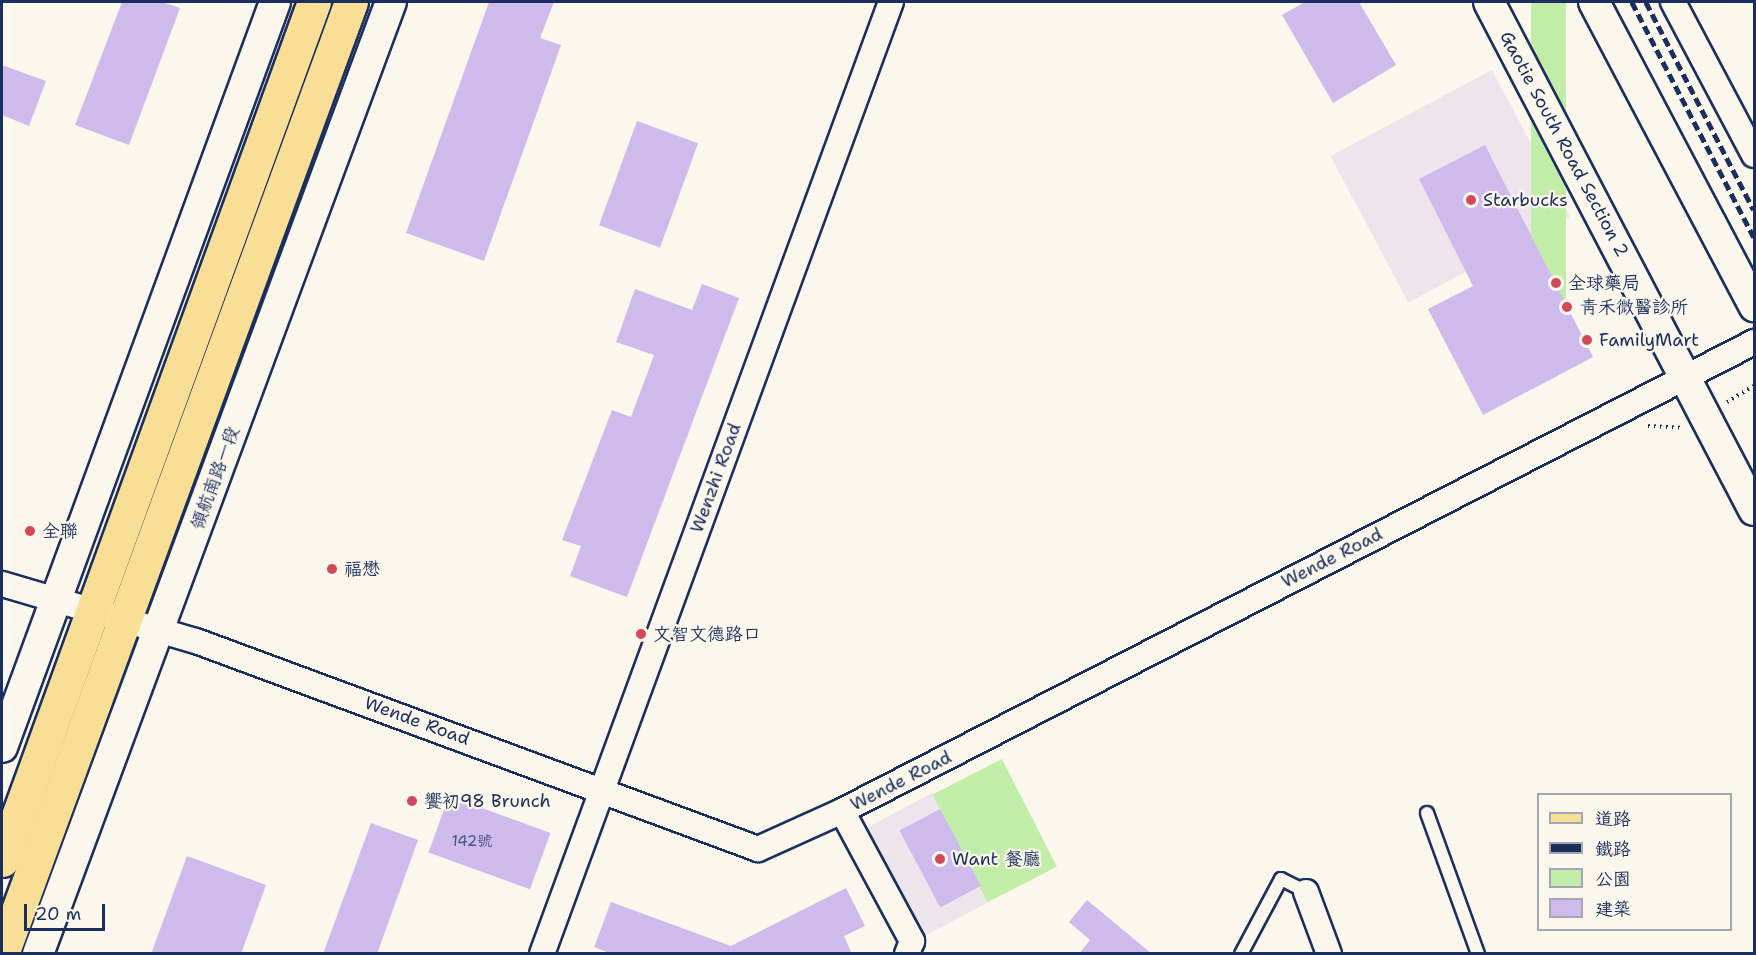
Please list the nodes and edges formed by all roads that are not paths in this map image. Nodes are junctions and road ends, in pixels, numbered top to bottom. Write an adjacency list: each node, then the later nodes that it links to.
1 (275, 2): 15 (street)
2 (314, 2): 16 (main road, 領航南路一段)
3 (351, 2): 16 (main road, 領航南路一段)
4 (391, 2): 17 (street, 領航南路一段)
5 (891, 2): 19 (street, Wenzhi Road)
6 (1489, 2): 12 (street, Gaotie South Road Section 2)
7 (1594, 2): 10 (street)
8 (1673, 2): 9 (street)
9 (1755, 155)
10 (1755, 306)
11 (1755, 342): 12 (street, Wende Road)
12 (1685, 377): 13 (street, Gaotie South Road Section 2); 20 (street, Wende Road)
13 (1755, 510)
14 (2, 584): 15 (street, Wende Road)
15 (56, 600): 16 (street, Wende Road); 18 (street)
16 (107, 616): 17 (street, Wende Road); 22 (main road, 領航南路一段); 24 (main road, 領航南路一段)
17 (158, 631): 19 (street, Wende Road); 25 (street, 領航南路一段)
18 (2, 747)
19 (602, 789): 20 (street, Wende Road); 26 (street, Wenzhi Road)
20 (842, 812): 27 (street)
21 (1427, 813): 30 (lane)
22 (2, 860)
23 (1306, 891): 28 (lane); 29 (street)
24 (2, 954)
25 (38, 954)
26 (542, 954)
27 (907, 954)
28 (1241, 954)
29 (1329, 954)
30 (1478, 954)

